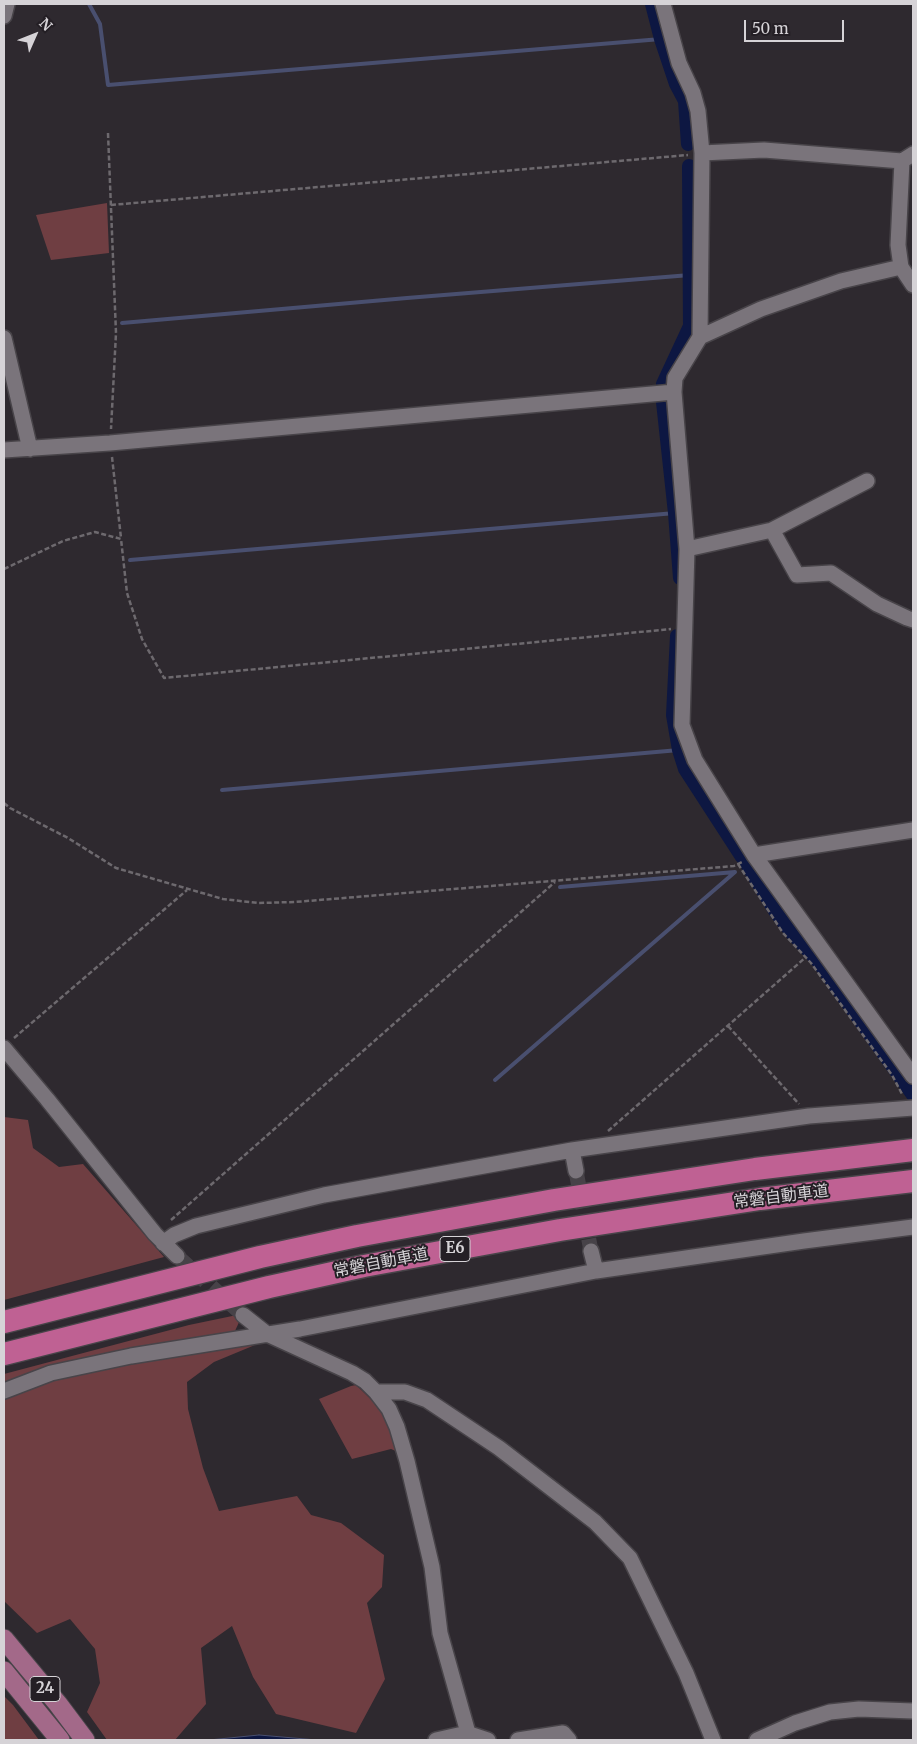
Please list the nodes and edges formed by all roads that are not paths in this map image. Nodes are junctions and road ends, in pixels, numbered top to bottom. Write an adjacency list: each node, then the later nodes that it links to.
1 (7, 4): 3 (street)
2 (663, 4): 4 (street)
3 (4, 16)
4 (702, 154): 5 (street); 8 (street)
5 (907, 158): 6 (street)
6 (901, 267): 7 (street); 8 (street)
7 (913, 285)
8 (700, 337): 10 (street)
9 (4, 338): 11 (street)
10 (674, 392): 11 (street); 15 (street)
11 (30, 449): 12 (street)
12 (4, 450)
13 (867, 481): 14 (street)
14 (772, 530): 15 (street); 16 (street)
15 (687, 549): 18 (street)
16 (913, 620)
17 (913, 830): 18 (street)
18 (754, 855): 20 (street)
19 (7, 1044): 27 (street)
20 (913, 1076)
21 (913, 1108): 22 (street)
22 (572, 1150): 24 (street); 27 (street)
23 (913, 1150): 32 (highway, 常磐自動車道 / E6)
24 (576, 1171)
25 (913, 1181): 34 (highway, 常磐自動車道 / E6)
26 (913, 1227): 30 (street)
27 (159, 1238): 29 (street)
28 (591, 1252): 30 (street)
29 (177, 1256)
30 (596, 1271): 33 (street)
31 (243, 1315): 33 (street)
32 (4, 1322)
33 (267, 1334): 35 (street); 36 (street)
34 (4, 1354)
35 (4, 1391)
36 (376, 1392): 40 (street); 47 (street)
37 (4, 1639): 42 (main road, 24)
38 (4, 1671): 41 (main road, 24)
39 (913, 1711): 48 (street)
40 (468, 1737): 43 (street); 44 (street)
41 (60, 1740)
42 (85, 1740)
43 (436, 1740)
44 (488, 1740)
45 (518, 1740): 46 (street)
46 (569, 1740)
47 (714, 1740)
48 (757, 1740)

